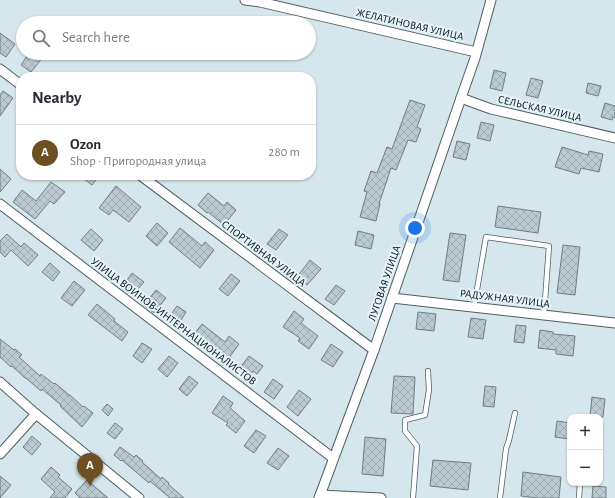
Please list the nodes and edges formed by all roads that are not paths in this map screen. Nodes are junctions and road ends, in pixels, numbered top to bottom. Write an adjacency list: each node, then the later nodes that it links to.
1 (244, 0): 3 (street, ЖЕЛАТИНОВАЯ УЛИЦА)
2 (491, 0): 4 (street, ЛУГОВАЯ УЛИЦА)
3 (263, 1): 4 (street, ЖЕЛАТИНОВАЯ УЛИЦА)
4 (476, 52): 7 (street, ЛУГОВАЯ УЛИЦА)
5 (0, 69): 6 (street)
6 (16, 81)
7 (461, 98): 8 (street, СЕЛЬСКАЯ УЛИЦА); 11 (street, ЛУГОВАЯ УЛИЦА)
8 (615, 138)
9 (147, 180): 15 (street, СПОРТИВНАЯ УЛИЦА)
10 (0, 204): 21 (street, УЛИЦА ВОИНОВ-ИНТЕРНАЦИОНАЛИСТОВ)
11 (392, 298): 12 (street, РАДУЖНАЯ УЛИЦА); 15 (street, ЛУГОВАЯ УЛИЦА)
12 (474, 307): 13 (street, РАДУЖНАЯ УЛИЦА); 13 (lane)
13 (544, 315): 14 (street, РАДУЖНАЯ УЛИЦА)
14 (615, 323)
15 (374, 350): 21 (street, ЛУГОВАЯ УЛИЦА)
16 (428, 370): 27 (lane)
17 (0, 382): 19 (street)
18 (515, 413): 28 (lane)
19 (36, 414): 20 (street); 25 (street)
20 (0, 454)
21 (333, 458): 23 (street, ЛУГОВАЯ УЛИЦА)
22 (580, 486): 29 (lane)
23 (319, 496): 24 (street)
24 (357, 497): 26 (street)
25 (139, 498)
26 (381, 498)
27 (413, 498)
28 (500, 498)
29 (579, 498)

